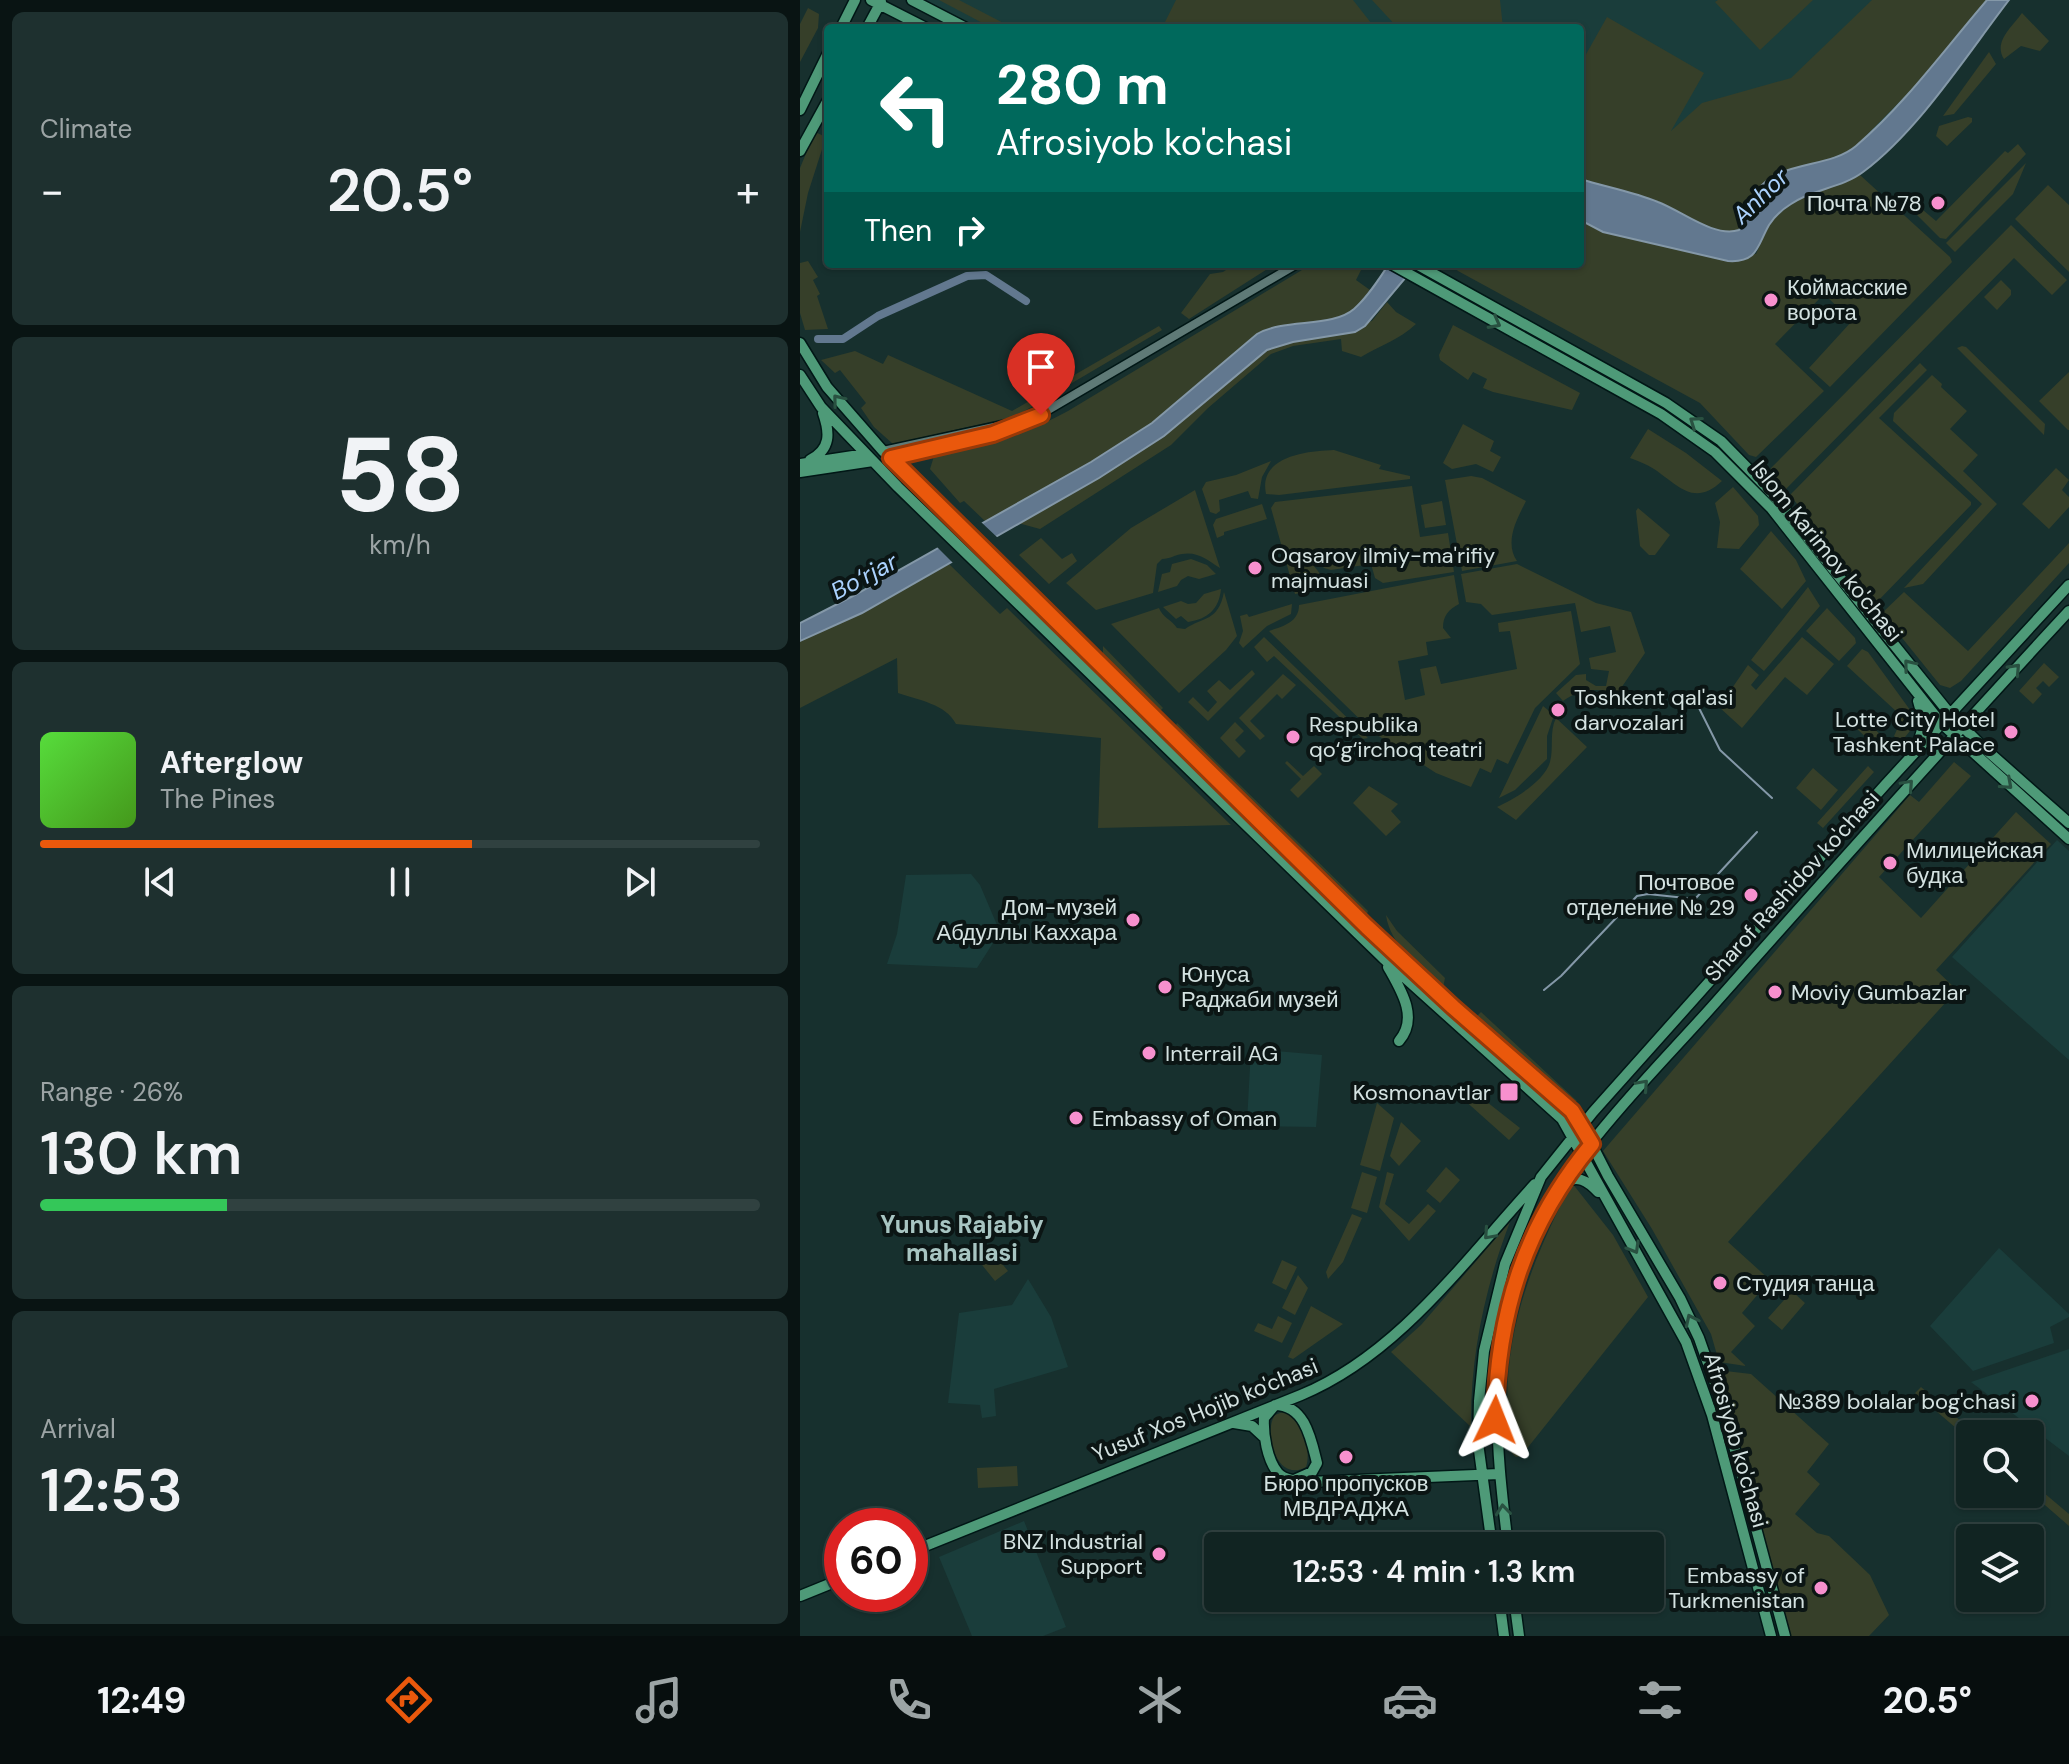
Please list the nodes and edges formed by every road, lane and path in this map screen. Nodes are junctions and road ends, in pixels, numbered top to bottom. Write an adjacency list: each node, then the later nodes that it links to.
1 (855, 0): 4 (main road)
2 (912, 0): 7 (main road)
3 (878, 1): 5 (main road); 6 (main road)
4 (843, 24)
5 (869, 24)
6 (919, 24)
7 (958, 24)
8 (824, 61): 10 (main road)
9 (824, 107): 11 (main road)
10 (800, 110)
11 (800, 151)
12 (1283, 268): 19 (street)
13 (1290, 268): 19 (street)
14 (1398, 268): 23 (main road, Islom Karimov ko'chasi, one-way to 23)
15 (1422, 268): 23 (main road, Islom Karimov ko'chasi, one-way to 15)
16 (800, 343): 19 (main road, Afrosiyob ko'chasi, one-way to 16)
17 (800, 375): 18 (main road, Afrosiyob ko'chasi)
18 (821, 407): 20 (main road, Afrosiyob ko'chasi); 21 (main road)
19 (887, 454): 20 (main road); 35 (main road, Afrosiyob ko'chasi)
20 (868, 458): 21 (main road); 22 (main road); 34 (main road, Afrosiyob ko'chasi)
21 (800, 464)
22 (800, 472)
23 (1750, 477): 26 (main road, Islom Karimov ko'chasi); 27 (main road, Islom Karimov ko'chasi, one-way to 23)
24 (2069, 585): 27 (main road, Sharof Rashidov ko'chasi)
25 (2069, 611): 29 (main road, Sharof Rashidov ko'chasi, one-way to 25)
26 (1913, 692): 28 (main road, Islom Karimov ko'chasi); 31 (main road)
27 (1950, 714): 28 (main road, Sharof Rashidov ko'chasi); 29 (main road, Islom Karimov ko'chasi)
28 (1941, 723): 30 (main road, Islom Karimov ko'chasi); 31 (main road, Sharof Rashidov ko'chasi)
29 (1962, 726): 30 (main road, Sharof Rashidov ko'chasi); 32 (main road, Islom Karimov ko'chasi)
30 (1953, 735): 33 (main road, Islom Karimov ko'chasi, one-way to 33); 41 (main road, Sharof Rashidov ko'chasi, one-way to 30)
31 (1912, 756): 38 (main road, Sharof Rashidov ko'chasi)
32 (2069, 823)
33 (2069, 839)
34 (1383, 958): 35 (main road, Afrosiyob ko'chasi); 36 (main road)
35 (1449, 1011): 37 (main road, Afrosiyob ko'chasi); 39 (main road, Afrosiyob ko'chasi)
36 (1399, 1041)
37 (1572, 1111): 38 (main road); 40 (main road, Afrosiyob ko'chasi)
38 (1593, 1112): 40 (main road, Sharof Rashidov ko'chasi)
39 (1562, 1119): 40 (main road, Afrosiyob ko'chasi); 42 (main road, Afrosiyob ko'chasi)
40 (1582, 1125): 41 (main road, Afrosiyob ko'chasi); 42 (main road, Sharof Rashidov ko'chasi); 43 (main road, Afrosiyob ko'chasi)
41 (1607, 1125): 43 (main road, Sharof Rashidov ko'chasi)
42 (1573, 1137): 43 (main road); 44 (main road, Afrosiyob ko'chasi); 45 (main road, Sharof Rashidov ko'chasi)
43 (1592, 1144): 44 (main road, Sharof Rashidov ko'chasi); 66 (main road, Afrosiyob ko'chasi, one-way to 43)
44 (1582, 1156): 46 (main road, Sharof Rashidov ko'chasi); 47 (main road, Afrosiyob ko'chasi)
45 (1541, 1177): 48 (main road, Yusuf Xos Hojib ko'chasi, one-way to 48); 53 (main road)
46 (1556, 1189): 47 (main road); 52 (main road, Sharof Rashidov ko'chasi)
47 (1607, 1202): 65 (main road, Afrosiyob ko'chasi, one-way to 65)
48 (1275, 1405): 49 (main road, Yusuf Xos Hojib ko'chasi); 50 (main road); 51 (main road)
49 (1228, 1423): 50 (main road); 58 (main road, Yusuf Xos Hojib ko'chasi)
50 (1265, 1439): 54 (main road)
51 (1317, 1463): 54 (main road); 55 (main road)
52 (1499, 1474): 53 (main road); 57 (main road, Sharof Rashidov ko'chasi, one-way to 52)
53 (1482, 1476): 55 (main road); 56 (main road)
54 (1294, 1480): 55 (main road)
55 (1332, 1481)
56 (1490, 1532)
57 (1506, 1532)
58 (928, 1545)
59 (824, 1586): 60 (main road)
60 (800, 1596)
61 (1501, 1612): 63 (main road)
62 (1516, 1612): 64 (main road)
63 (1504, 1636)
64 (1519, 1636)
65 (1771, 1636)
66 (1785, 1636)

